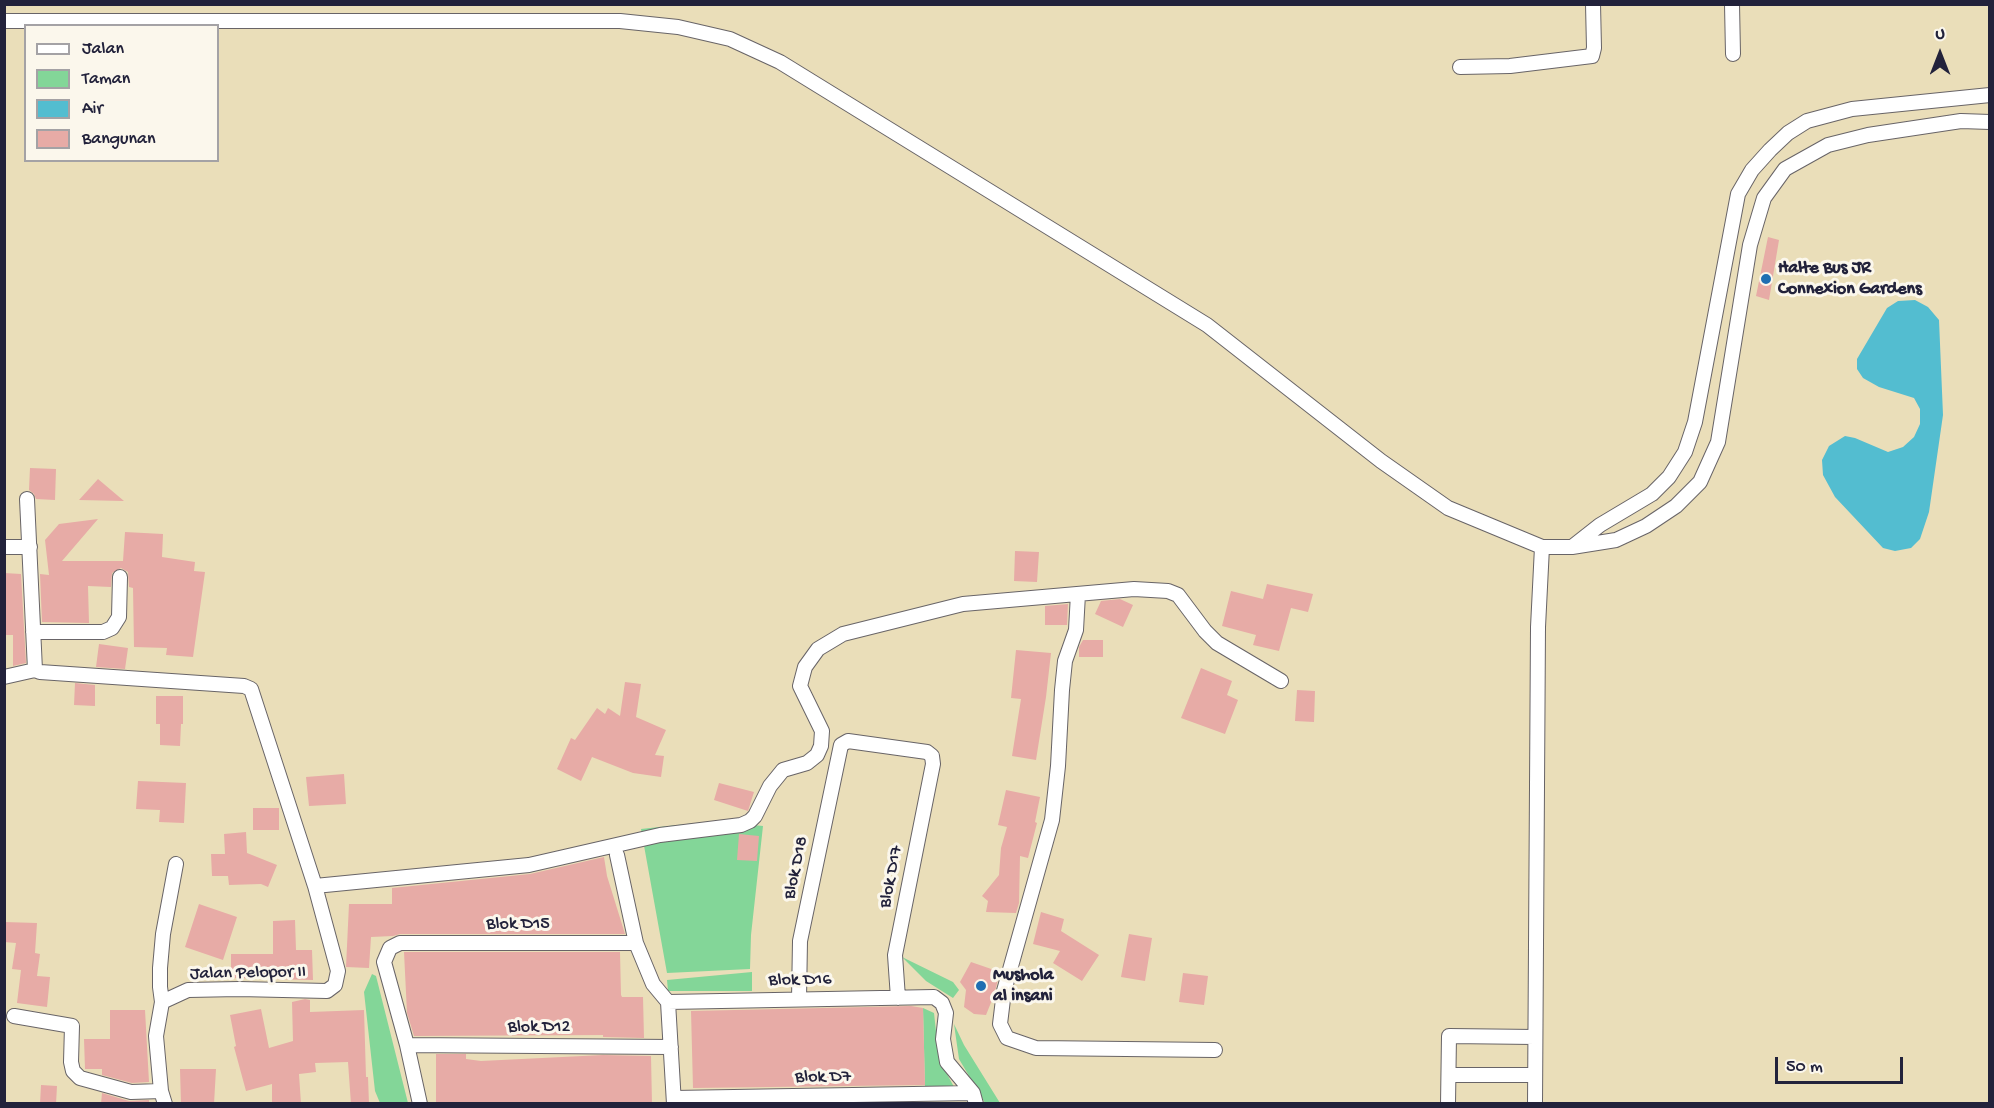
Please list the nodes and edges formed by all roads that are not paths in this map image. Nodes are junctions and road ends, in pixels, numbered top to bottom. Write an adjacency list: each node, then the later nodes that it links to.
1 (1593, 4): 5 (street)
2 (1732, 4): 4 (street)
3 (4, 21): 10 (street)
4 (1733, 54)
5 (1460, 67)
6 (1989, 95): 11 (street)
7 (1989, 122): 11 (street)
8 (27, 499): 9 (street)
9 (30, 547): 12 (street); 15 (street)
10 (1542, 547): 11 (street); 29 (street)
11 (1572, 547)
12 (4, 548)
13 (120, 577): 15 (street)
14 (1078, 594): 18 (street); 22 (street); 32 (street)
15 (33, 632): 16 (street)
16 (35, 670): 17 (street); 22 (street)
17 (4, 677)
18 (1281, 681)
19 (933, 764): 24 (street, Blok D17); 25 (street, Blok D18)
20 (617, 855): 23 (street)
21 (176, 864): 26 (street)
22 (315, 886): 26 (street, Jalan Pelopor II)
23 (636, 944): 27 (street); 30 (street, Blok D15)
24 (898, 998): 25 (street, Blok D16); 36 (street, Blok D16)
25 (799, 999): 27 (street, Blok D16)
26 (162, 1002): 35 (street)
27 (668, 1002): 31 (street)
28 (14, 1016): 35 (street)
29 (1535, 1037): 33 (street); 34 (street)
30 (407, 1045): 31 (street, Blok D12); 38 (street)
31 (671, 1047): 37 (street)
32 (1215, 1050)
33 (1535, 1074): 34 (street); 40 (street)
34 (1449, 1075): 39 (street)
35 (163, 1097)
36 (975, 1098): 37 (street, Blok D7)
37 (674, 1101)
38 (420, 1104)
39 (1448, 1104)
40 (1535, 1104)

